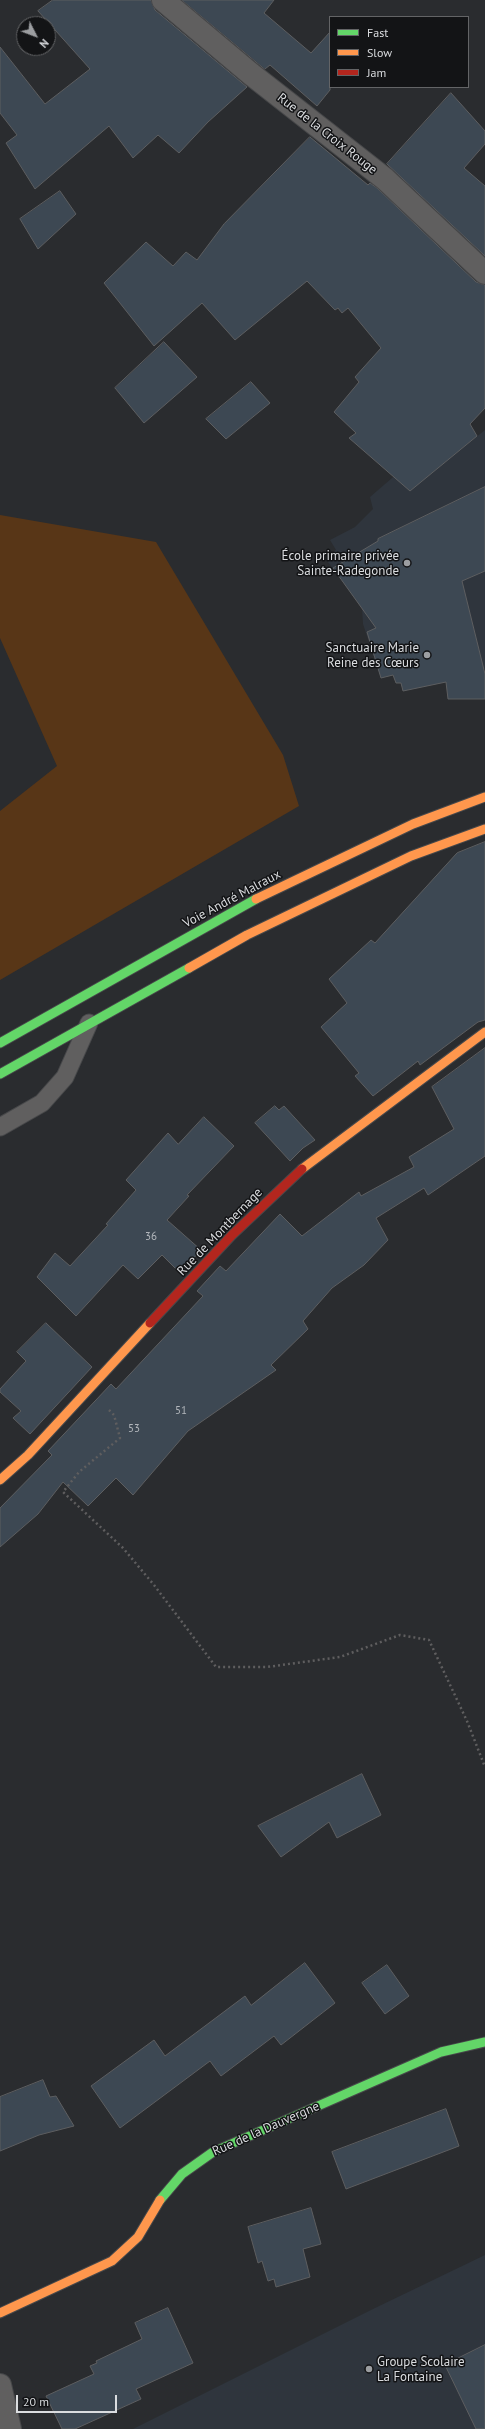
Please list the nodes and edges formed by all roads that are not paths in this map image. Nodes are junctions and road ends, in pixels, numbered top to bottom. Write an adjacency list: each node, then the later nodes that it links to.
1 (163, 0): 2 (street, Rue de la Croix Rouge)
2 (485, 273)
3 (485, 797): 7 (street, Voie André Malraux)
4 (485, 829): 5 (street)
5 (89, 1023): 8 (street); 9 (lane)
6 (485, 1032): 10 (street, Rue de Montbernage)
7 (0, 1043)
8 (0, 1074)
9 (0, 1127)
10 (0, 1480)
11 (485, 2042): 12 (street, Rue de la Dauvergne)
12 (0, 2314)
13 (0, 2385): 14 (street)
14 (10, 2429)

